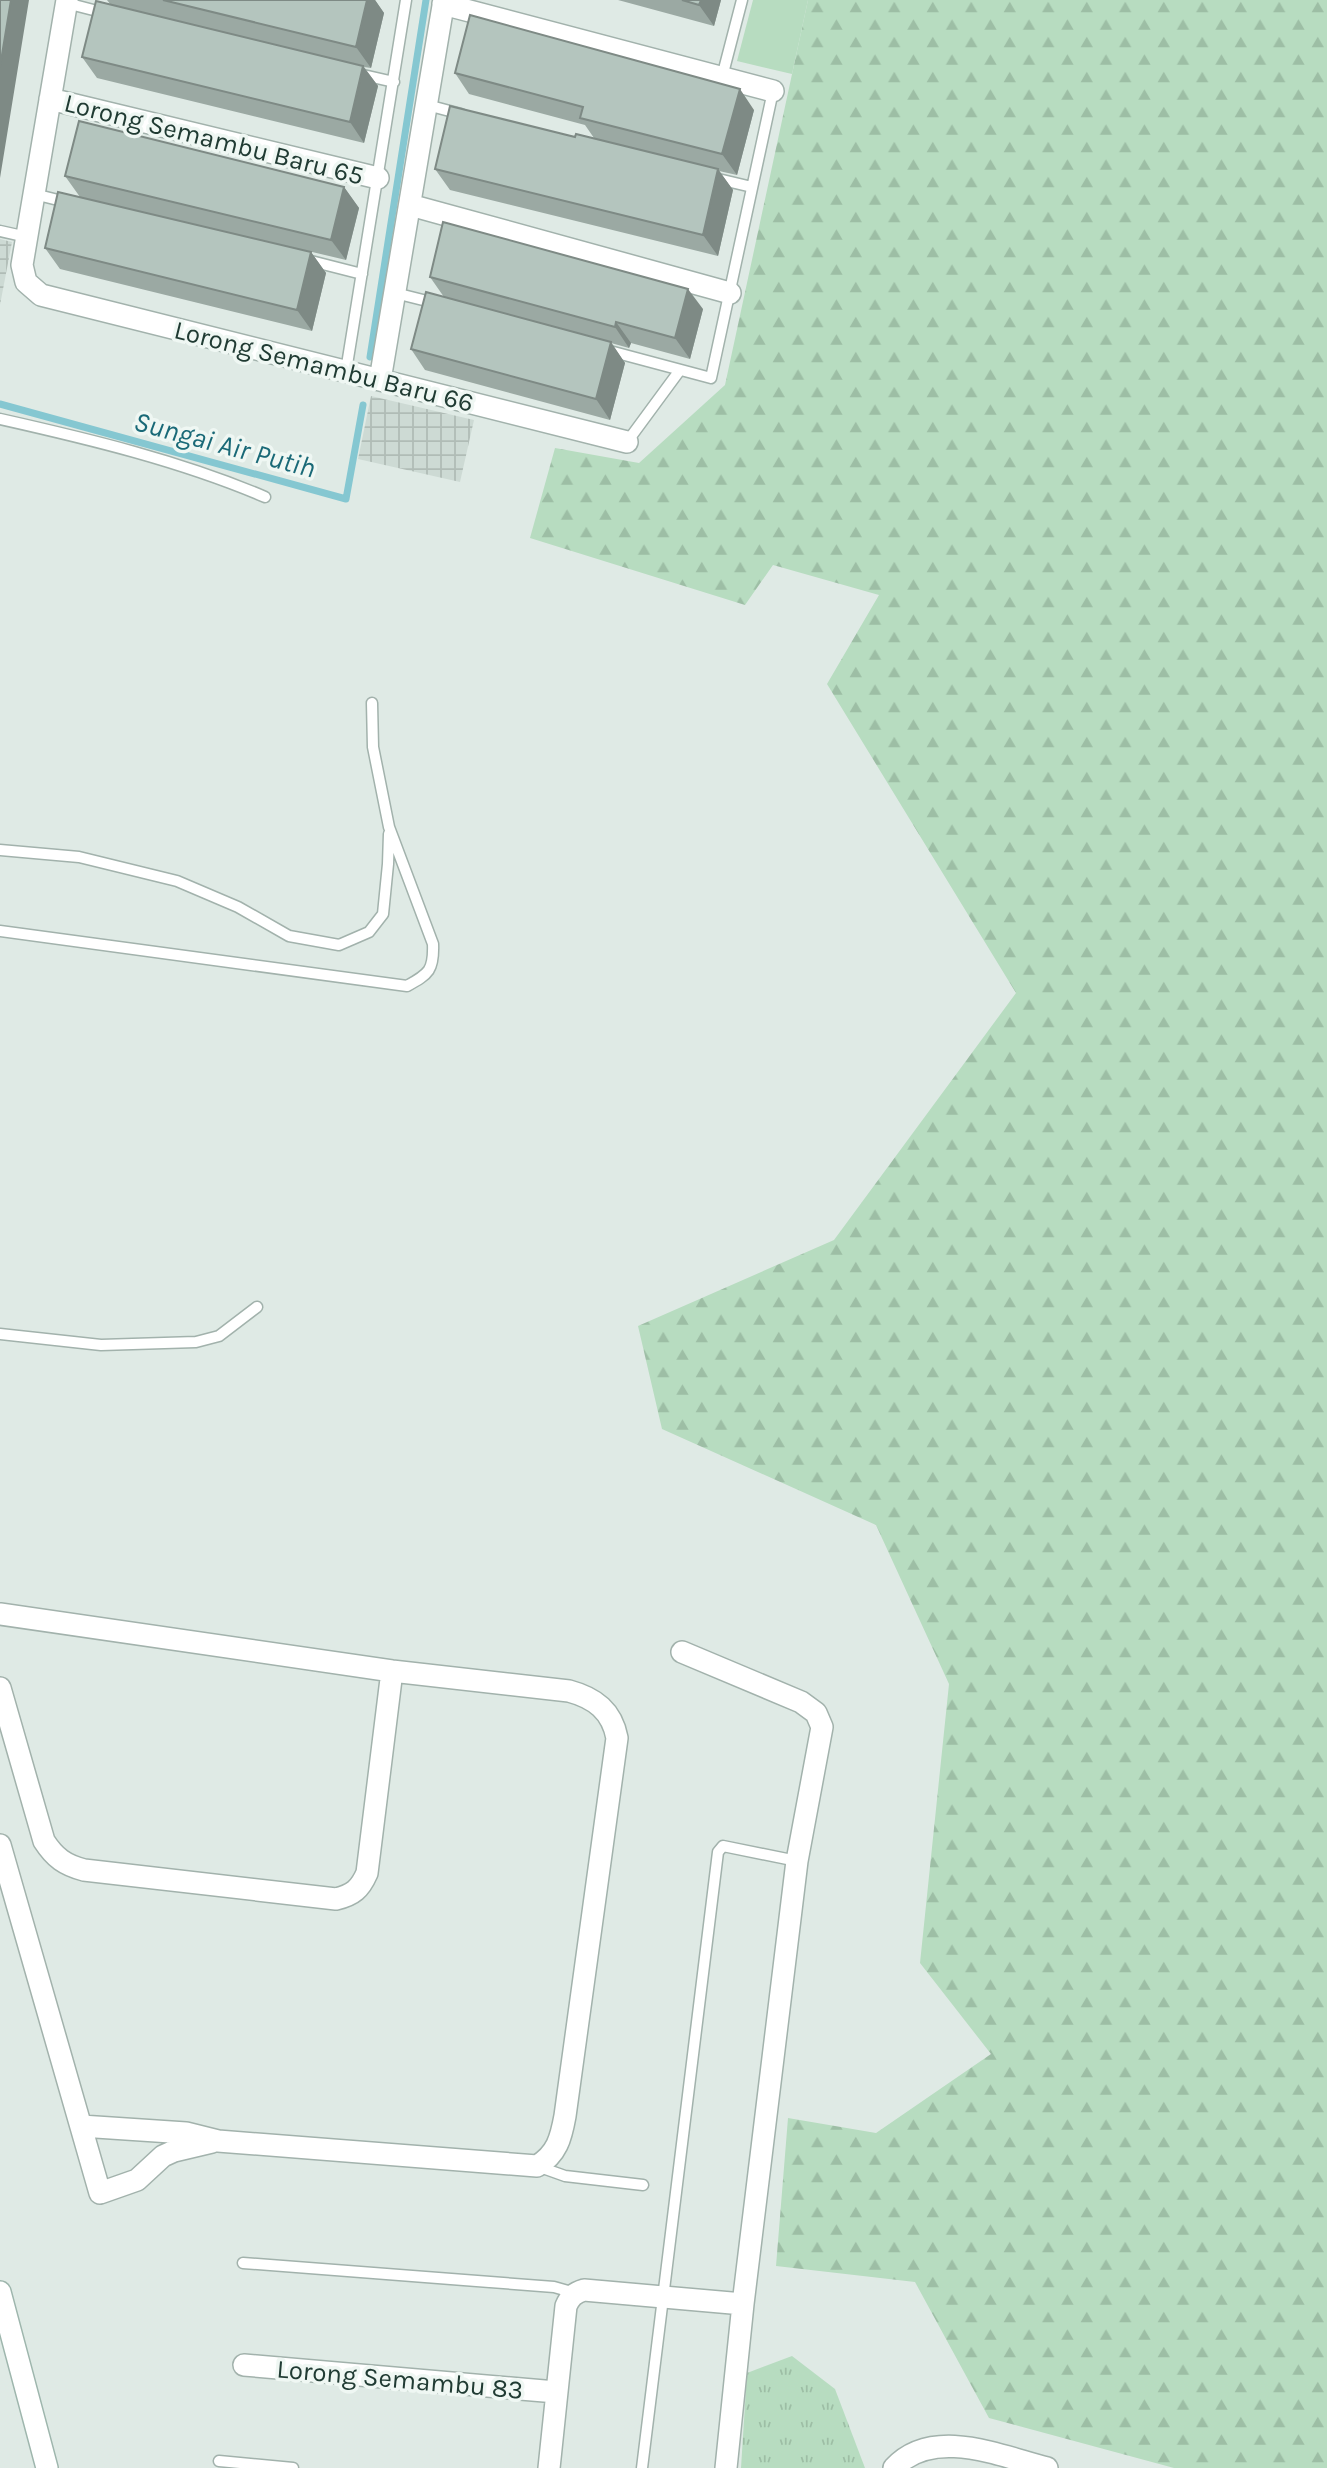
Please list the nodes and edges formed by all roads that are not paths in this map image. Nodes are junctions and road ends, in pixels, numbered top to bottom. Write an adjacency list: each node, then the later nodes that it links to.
1 (406, 0): 8 (lane)
2 (742, 0): 7 (lane)
3 (67, 2): 5 (lane); 10 (street)
4 (443, 2): 7 (street); 11 (street)
5 (119, 16)
6 (341, 69): 8 (lane)
7 (722, 77): 9 (street)
8 (394, 82): 14 (lane)
9 (773, 91): 15 (lane)
10 (50, 99): 14 (street, Lorong Semambu Baru 65); 16 (street)
11 (426, 105): 12 (lane); 17 (street)
12 (467, 115)
13 (698, 173): 15 (lane)
14 (378, 178): 22 (lane)
15 (752, 187): 24 (lane)
16 (34, 194): 18 (lane); 20 (street)
17 (410, 205): 23 (street); 24 (street)
18 (87, 207)
19 (0, 231): 20 (lane)
20 (27, 237): 28 (street, Lorong Semambu Baru 66)
21 (296, 258): 22 (lane)
22 (362, 274): 28 (lane)
23 (395, 293): 25 (lane); 29 (street)
24 (730, 293): 27 (lane)
25 (447, 307)
26 (589, 345): 27 (lane)
27 (680, 370): 31 (lane)
28 (346, 371): 29 (street, Lorong Semambu Baru 66)
29 (380, 380): 31 (street, Lorong Semambu Baru 66)
30 (0, 419): 32 (lane)
31 (627, 442)
32 (265, 497)
33 (372, 703): 34 (lane)
34 (389, 827): 35 (lane); 36 (lane)
35 (0, 850)
36 (0, 931)
37 (257, 1307): 38 (lane)
38 (0, 1334)
39 (0, 1614): 41 (street)
40 (682, 1652): 44 (street)
41 (392, 1671): 42 (street); 47 (street)
42 (0, 1688)
43 (0, 1844): 45 (street)
44 (797, 1861): 52 (lane); 53 (street)
45 (81, 2126): 46 (street); 46 (street)
46 (218, 2141): 47 (street)
47 (537, 2166): 48 (lane)
48 (643, 2185)
49 (243, 2263): 51 (lane)
50 (0, 2292): 57 (street)
51 (575, 2293): 52 (street); 55 (street)
52 (662, 2297): 53 (street); 60 (lane)
53 (743, 2304): 61 (street)
54 (244, 2365): 55 (street, Lorong Semambu 83)
55 (556, 2392): 59 (street)
56 (219, 2461): 58 (lane)
57 (47, 2468)
58 (293, 2468)
59 (549, 2468)
60 (642, 2468)
61 (726, 2468)
62 (894, 2468): 63 (street)
63 (1047, 2468)

